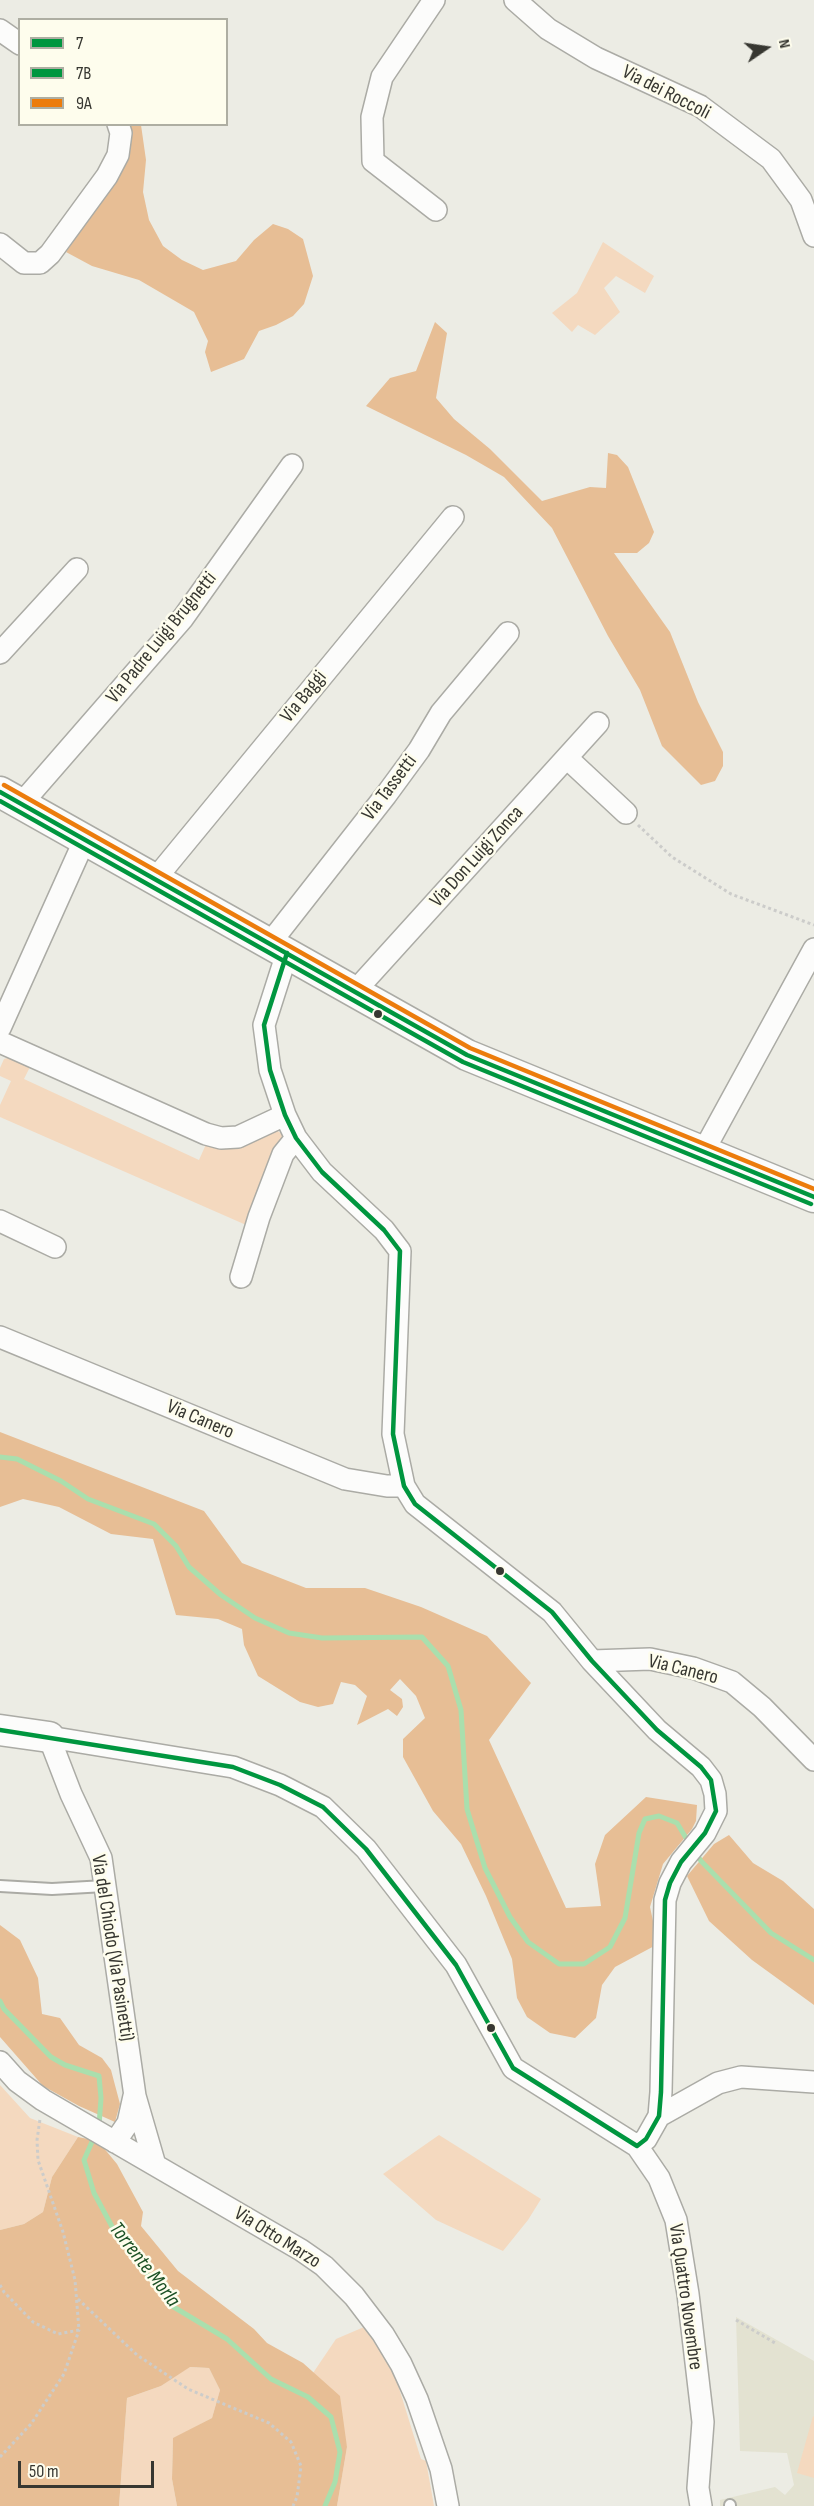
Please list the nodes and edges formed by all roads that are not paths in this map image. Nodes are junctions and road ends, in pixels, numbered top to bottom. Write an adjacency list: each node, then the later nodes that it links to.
1 (434, 0): 6 (street)
2 (515, 0): 7 (street, Via dei Roccoli)
3 (0, 30): 4 (street)
4 (18, 43)
5 (119, 126): 8 (street)
6 (436, 210)
7 (814, 236)
8 (0, 244)
9 (292, 465): 16 (street, Via Padre Luigi Brugnetti)
10 (453, 517): 19 (street, Via Baggi)
11 (77, 569): 13 (street)
12 (508, 633): 20 (street, Via Tassetti)
13 (0, 653)
14 (598, 723): 15 (street, Via Don Luigi Zonca)
15 (567, 758): 17 (street); 22 (street, Via Don Luigi Zonca)
16 (11, 797): 18 (street)
17 (626, 813)
18 (85, 839): 19 (street); 23 (street)
19 (156, 878): 20 (street)
20 (279, 948): 22 (street); 25 (street)
21 (814, 949): 27 (street)
22 (356, 990): 27 (street)
23 (0, 1028)
24 (0, 1042): 25 (street)
25 (285, 1115): 26 (street)
26 (296, 1138): 31 (street); 33 (street)
27 (703, 1152): 28 (street)
28 (814, 1197)
29 (0, 1221): 30 (street)
30 (55, 1247)
31 (242, 1277)
32 (0, 1337): 33 (street, Via Canero)
33 (404, 1486): 34 (street)
34 (592, 1661): 37 (street, Via Canero); 43 (street)
35 (0, 1730): 36 (street, Via Quattro Novembre)
36 (49, 1737): 39 (street, Via del Chiodo (Via Pasinetti)); 45 (street, Via Quattro Novembre)
37 (814, 1760)
38 (0, 1886): 39 (lane)
39 (105, 1886): 42 (street, Via del Chiodo (Via Pasinetti))
40 (0, 2062): 44 (street, Via Otto Marzo)
41 (814, 2082): 43 (street)
42 (135, 2096): 44 (street); 46 (street, Via del Chiodo (Via Pasinetti))
43 (659, 2116): 45 (street)
44 (113, 2142): 46 (street, Via Otto Marzo)
45 (636, 2146): 48 (street, Via Quattro Novembre)
46 (155, 2164): 47 (street, Via Otto Marzo)
47 (448, 2506)
48 (701, 2506)

